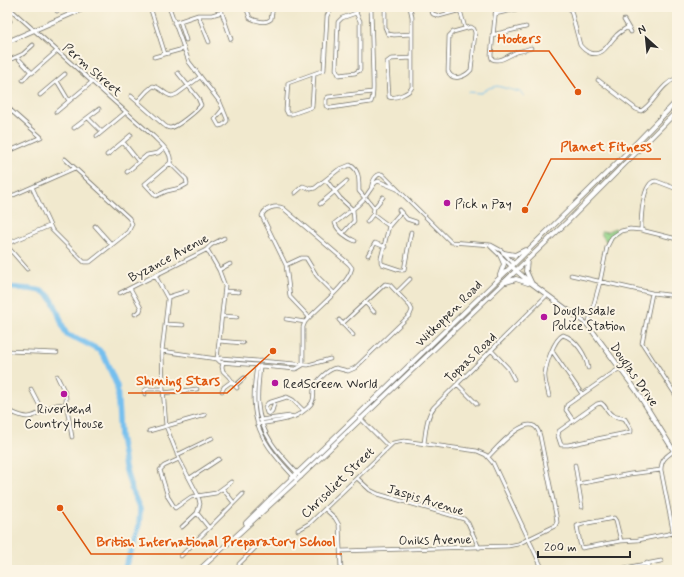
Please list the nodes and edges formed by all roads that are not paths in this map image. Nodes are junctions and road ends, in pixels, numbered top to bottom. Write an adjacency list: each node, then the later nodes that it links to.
1 (8, 7): 32 (street, Perm Street)
2 (60, 7): 20 (street)
3 (87, 7): 32 (main road)
4 (150, 7): 44 (street)
5 (169, 7): 28 (street)
6 (220, 7): 22 (street)
7 (246, 7): 8 (street)
8 (273, 7)
9 (335, 7): 52 (street)
10 (359, 7): 23 (street)
11 (371, 7): 60 (street)
12 (385, 7): 34 (street)
13 (410, 7): 34 (street)
14 (428, 7): 21 (street)
15 (456, 7): 21 (street)
16 (472, 7): 21 (street)
17 (496, 7): 24 (street)
18 (570, 7): 30 (street)
19 (521, 8): 24 (street)
20 (57, 11)
21 (458, 11): 31 (street)
22 (222, 12): 25 (street); 36 (street)
23 (356, 13): 23 (street)
24 (496, 14): 35 (street)
25 (198, 15): 27 (street); 39 (street)
26 (624, 20): 30 (street)
27 (180, 21): 28 (street); 37 (street)
28 (174, 23): 42 (street)
29 (526, 27): 35 (street)
30 (628, 27): 33 (street)
31 (465, 28): 31 (street)
32 (34, 30): 38 (main road); 43 (street, Perm Street)
33 (631, 32)
34 (412, 34): 47 (street)
35 (492, 35): 41 (street)
36 (231, 38)
37 (186, 40)
38 (7, 42)
39 (208, 42)
40 (33, 45): 45 (street)
41 (531, 48)
42 (183, 49): 44 (street); 53 (street)
43 (57, 51): 49 (street); 58 (street, Perm Street)
44 (165, 54): 46 (street)
45 (17, 57): 48 (street); 49 (street)
46 (154, 57)
47 (412, 58): 47 (street)
48 (7, 61)
49 (30, 72): 55 (street)
50 (178, 73): 59 (street)
51 (65, 74): 57 (street)
52 (314, 75): 52 (street)
53 (200, 76): 59 (street); 68 (street)
54 (677, 78): 56 (street)
55 (23, 80)
56 (598, 80)
57 (57, 82): 61 (street); 63 (street)
58 (92, 82): 63 (street); 71 (street, Perm Street)
59 (188, 86): 64 (street); 64 (street)
60 (373, 92): 60 (street)
61 (40, 95)
62 (132, 96): 64 (street)
63 (69, 101): 70 (street)
64 (138, 101)
65 (677, 101): 114 (main road, Witkoppen Road)
66 (7, 107): 79 (street)
67 (99, 109): 72 (street)
68 (223, 109): 68 (street)
69 (677, 111): 121 (main road, Witkoppen Road)
70 (56, 112)
71 (126, 112): 74 (street); 78 (street, Perm Street)
72 (88, 118): 73 (street); 74 (street)
73 (74, 128)
74 (102, 132): 76 (street)
75 (131, 135): 77 (street)
76 (97, 136)
77 (123, 142): 80 (street); 82 (street)
78 (164, 148): 82 (street); 83 (street)
79 (7, 152)
80 (107, 155)
81 (65, 159): 84 (street)
82 (139, 162): 85 (street)
83 (170, 163): 83 (street)
84 (74, 168): 90 (street); 116 (street)
85 (127, 172)
86 (376, 176): 89 (street); 91 (street); 93 (street)
87 (326, 180): 94 (street); 95 (street); 98 (street)
88 (347, 181): 94 (street)
89 (378, 181): 91 (street); 93 (street)
90 (32, 187): 97 (street); 105 (street)
91 (371, 189): 98 (street)
92 (677, 189): 108 (street)
93 (399, 190): 119 (street)
94 (336, 191): 99 (street); 101 (street)
95 (296, 193)
96 (383, 197): 100 (street)
97 (7, 198)
98 (365, 198): 100 (street); 101 (street)
99 (320, 204)
100 (374, 208): 102 (street)
101 (353, 210): 110 (street); 110 (street)
102 (374, 214): 103 (street); 107 (street)
103 (367, 222)
104 (416, 222): 107 (street)
105 (49, 226): 115 (street); 116 (street)
106 (95, 226): 116 (street)
107 (389, 226): 117 (street)
108 (641, 230): 112 (street); 132 (street)
109 (411, 232): 117 (street)
110 (343, 233): 113 (street)
111 (224, 238): 118 (street, Byzance Avenue)
112 (677, 239)
113 (355, 241)
114 (535, 242): 119 (main road); 124 (main road, Witkoppen Road)
115 (7, 245): 125 (street)
116 (112, 245)
117 (385, 247): 120 (street)
118 (206, 250): 126 (street); 128 (street, Byzance Avenue)
119 (502, 254): 124 (street); 130 (main road)
120 (368, 255)
121 (527, 260): 127 (main road, Witkoppen Road); 133 (main road)
122 (230, 264): 126 (street)
123 (286, 265): 141 (street); 141 (street); 151 (street)
124 (512, 265): 127 (main road, Douglas Drive); 130 (main road, Witkoppen Road)
125 (28, 269)
126 (219, 270): 137 (street)
127 (517, 270): 133 (main road, Douglas Drive); 134 (main road, Witkoppen Road)
128 (155, 275): 135 (street, Byzance Avenue); 145 (street)
129 (571, 275): 132 (street)
130 (499, 277): 201 (main road, Witkoppen Road)
131 (410, 279): 139 (street)
132 (600, 282): 142 (street); 158 (street)
133 (531, 284): 134 (main road); 143 (main road, Douglas Drive)
134 (500, 285): 201 (main road, Witkoppen Road)
135 (130, 288): 140 (street, Byzance Avenue); 148 (street)
136 (188, 291): 145 (street)
137 (225, 291): 138 (street); 149 (street)
138 (239, 292)
139 (397, 292): 146 (street); 198 (street)
140 (120, 293)
141 (334, 293): 151 (street)
142 (652, 293): 144 (street); 193 (street)
143 (547, 295): 158 (main road, Douglas Drive); 162 (street, Topaas Road)
144 (677, 296)
145 (168, 297): 155 (street)
146 (365, 302): 147 (street); 156 (street)
147 (374, 312)
148 (135, 314)
149 (222, 316): 150 (street); 160 (street)
150 (237, 317)
151 (309, 317): 154 (street)
152 (286, 319): 154 (street)
153 (339, 320): 156 (street)
154 (305, 322): 174 (street)
155 (166, 324): 157 (street); 164 (street)
156 (342, 324): 159 (street)
157 (183, 325)
158 (588, 325): 178 (main road, Douglas Drive)
159 (353, 336)
160 (219, 341): 161 (street); 168 (street)
161 (243, 343)
162 (491, 350): 181 (street); 183 (street, Topaas Road)
163 (7, 351): 166 (street)
164 (162, 351): 168 (street); 184 (street)
165 (552, 351): 177 (street); 191 (street); 192 (street)
166 (57, 353)
167 (330, 358): 174 (street)
168 (217, 359): 169 (street); 171 (street)
169 (239, 359): 170 (street); 173 (street)
170 (259, 361): 172 (street); 175 (street)
171 (223, 362): 173 (street); 182 (street)
172 (277, 363): 174 (street); 176 (street)
173 (238, 364): 175 (street)
174 (303, 365): 176 (street)
175 (259, 366): 176 (street); 187 (street)
176 (277, 368)
177 (588, 368)
178 (621, 368): 191 (street); 211 (main road, Douglas Drive)
179 (57, 376): 196 (street)
180 (244, 378): 182 (street)
181 (514, 380)
182 (232, 381): 188 (street)
183 (457, 384): 195 (street); 209 (street, Topaas Road)
184 (163, 388): 189 (street); 190 (street)
185 (31, 389): 199 (street)
186 (197, 389): 189 (street)
187 (256, 389): 203 (street); 204 (street)
188 (222, 391)
189 (163, 393): 205 (street)
190 (145, 394)
191 (582, 394): 202 (street)
192 (549, 396)
193 (677, 396)
194 (275, 401): 198 (street)
195 (477, 404)
196 (65, 405): 199 (street); 207 (street)
197 (7, 410): 199 (street)
198 (303, 410): 204 (street)
199 (43, 412)
200 (205, 415): 205 (street)
201 (359, 418): 210 (street, Chrisoliet Street); 218 (main road, Witkoppen Road)
202 (573, 420): 202 (street)
203 (257, 422): 204 (street); 218 (street)
204 (261, 422): 218 (street)
205 (166, 426): 206 (street); 213 (street)
206 (149, 431)
207 (72, 437)
208 (212, 438): 213 (street)
209 (424, 443): 210 (street, Chrisoliet Street); 214 (street, Chrisoliet Street)
210 (388, 446): 220 (street, Chrisoliet Street)
211 (674, 451): 212 (main road, Douglas Drive); 217 (street)
212 (677, 456)
213 (178, 457): 219 (street); 225 (street)
214 (488, 457): 234 (street); 234 (street, Oniks Avenue)
215 (218, 459): 219 (street)
216 (575, 465): 222 (street)
217 (661, 470): 222 (street); 233 (street)
218 (297, 476): 245 (main road, Witkoppen Road)
219 (190, 478): 225 (street)
220 (357, 478): 228 (street, Chrisoliet Street); 238 (street, Jaspis Avenue)
221 (231, 482): 223 (street)
222 (578, 484): 227 (street)
223 (223, 489): 225 (street); 226 (street)
224 (243, 494): 226 (street)
225 (198, 495): 229 (street)
226 (234, 502): 231 (street)
227 (582, 507)
228 (325, 509): 232 (street, Chrisoliet Street); 239 (street)
229 (197, 513): 230 (street); 231 (street)
230 (182, 527)
231 (209, 528): 241 (street)
232 (298, 530)
233 (673, 533): 235 (street); 237 (street)
234 (528, 539): 238 (street, Oniks Avenue); 249 (street)
235 (621, 541): 235 (street)
236 (261, 542): 244 (street)
237 (676, 546): 240 (street)
238 (479, 548): 239 (street, Oniks Avenue)
239 (340, 551): 248 (street)
240 (677, 552)
241 (181, 556)
242 (661, 561): 243 (street)
243 (647, 563): 250 (street); 251 (street)
244 (238, 566): 246 (street); 247 (street)
245 (199, 570)
246 (234, 570)
247 (241, 570)
248 (341, 570)
249 (543, 570)
250 (614, 570)
251 (649, 570)

